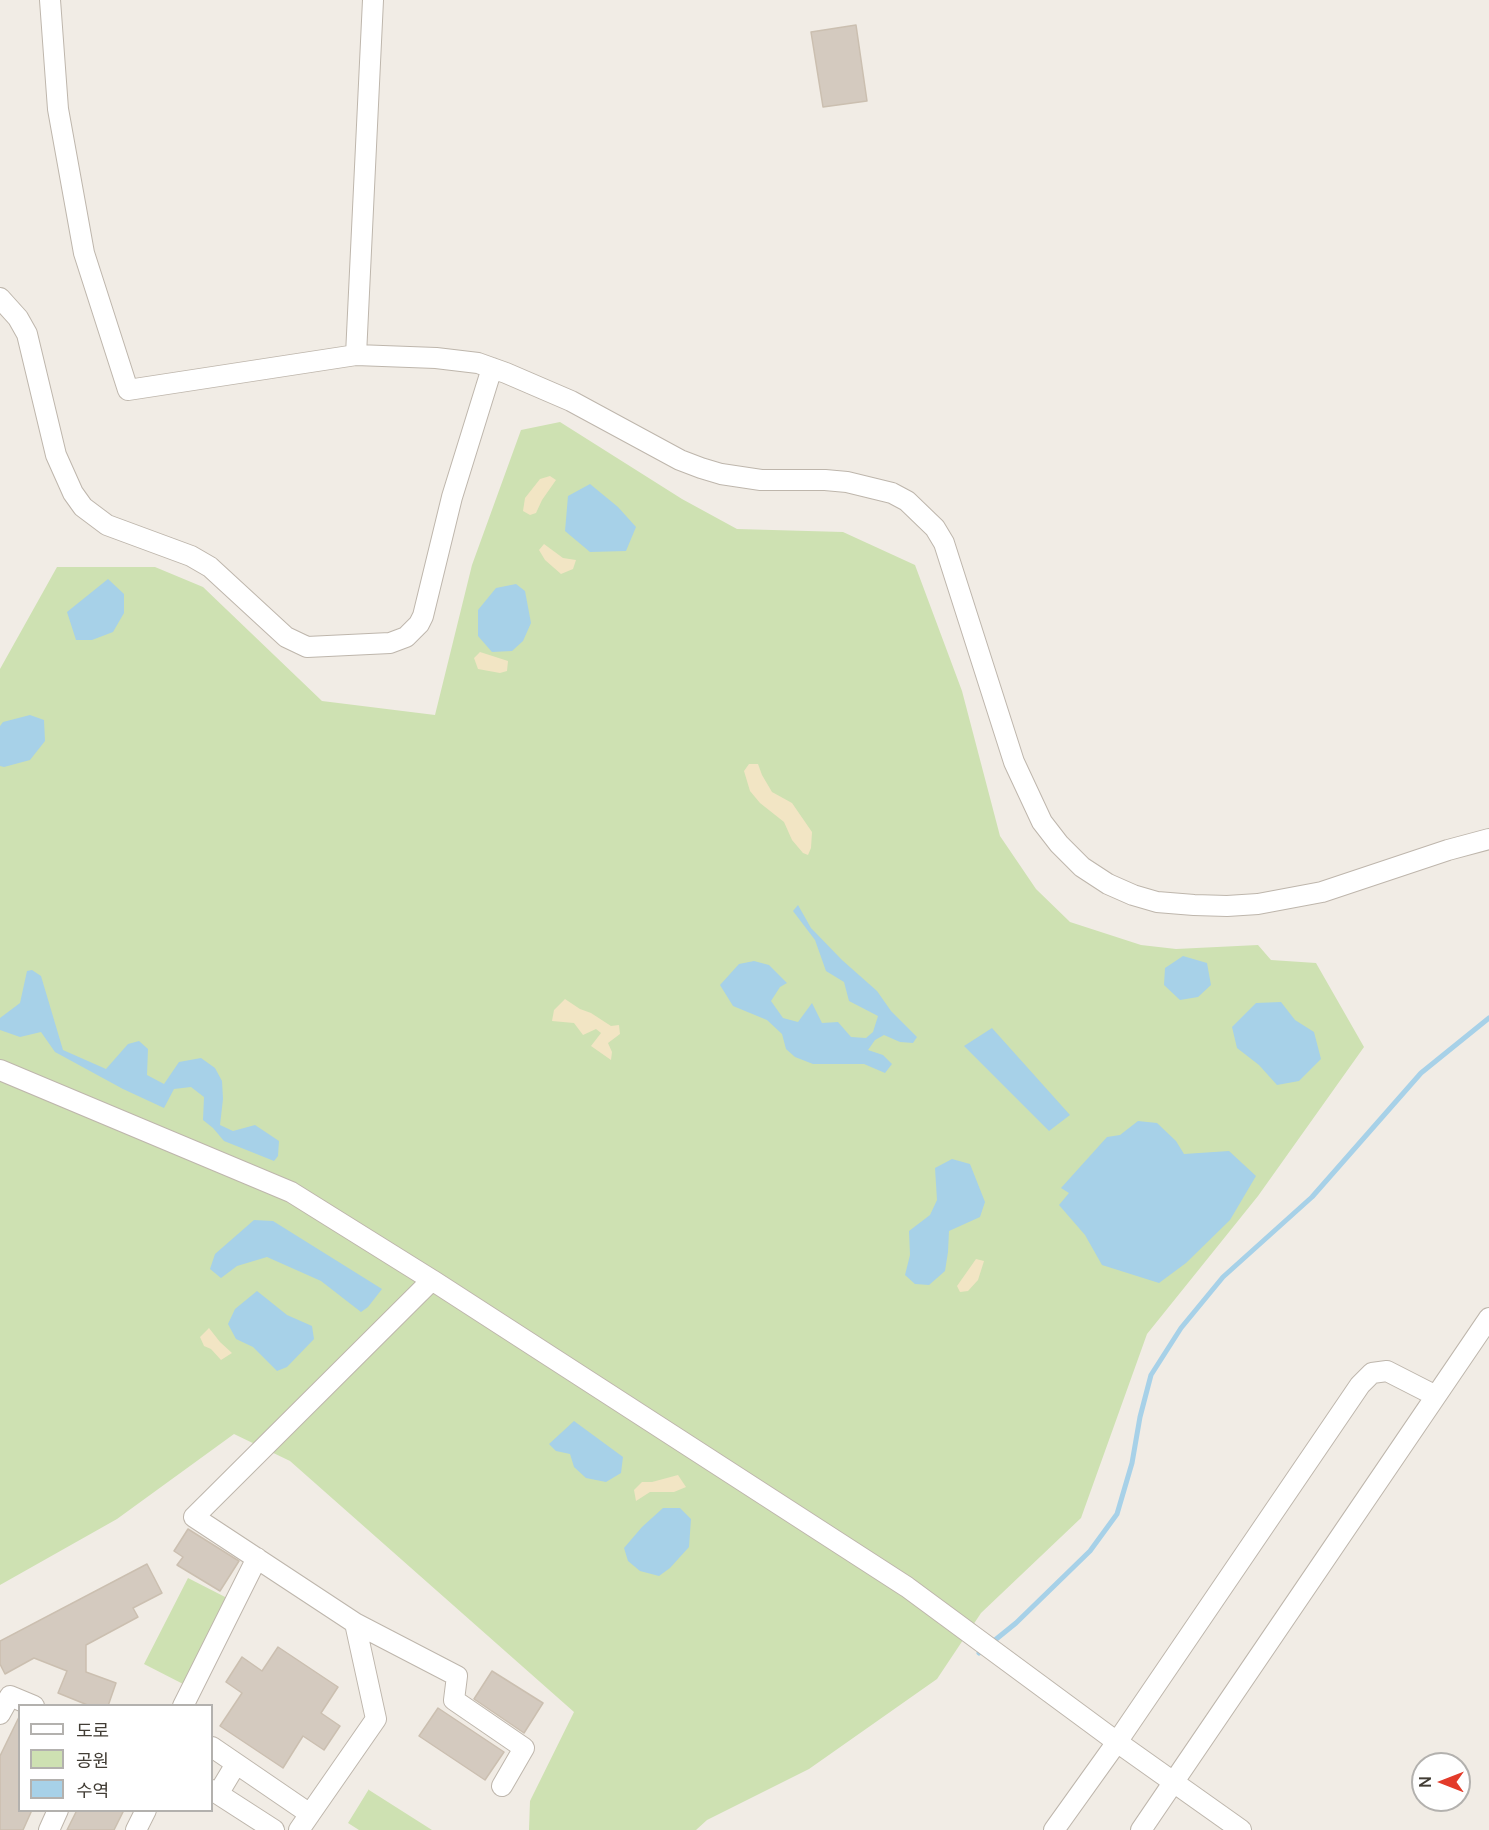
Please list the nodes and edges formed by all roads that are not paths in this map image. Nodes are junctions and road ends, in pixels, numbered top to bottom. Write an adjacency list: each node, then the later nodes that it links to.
1 (50, 0): 4 (lane)
2 (372, 0): 4 (lane)
3 (0, 298): 5 (lane)
4 (356, 355): 5 (lane)
5 (492, 368): 6 (lane)
6 (1489, 838)
7 (0, 1070): 8 (lane)
8 (432, 1280): 11 (lane); 16 (lane)
9 (1489, 1318): 10 (lane)
10 (1436, 1396): 16 (lane); 19 (lane)
11 (257, 1558): 12 (lane); 14 (lane)
12 (355, 1623): 20 (lane); 24 (lane)
13 (29, 1704): 15 (lane)
14 (184, 1704)
15 (0, 1714)
16 (1117, 1742): 19 (lane); 28 (lane)
17 (213, 1748): 18 (lane)
18 (236, 1764): 21 (lane); 24 (lane)
19 (1174, 1782): 29 (lane); 30 (lane)
20 (502, 1786)
21 (215, 1792): 27 (lane)
22 (57, 1812): 25 (lane)
23 (145, 1812): 26 (lane)
24 (305, 1822)
25 (49, 1830)
26 (136, 1830)
27 (274, 1830)
28 (1054, 1830)
29 (1141, 1830)
30 (1241, 1830)

